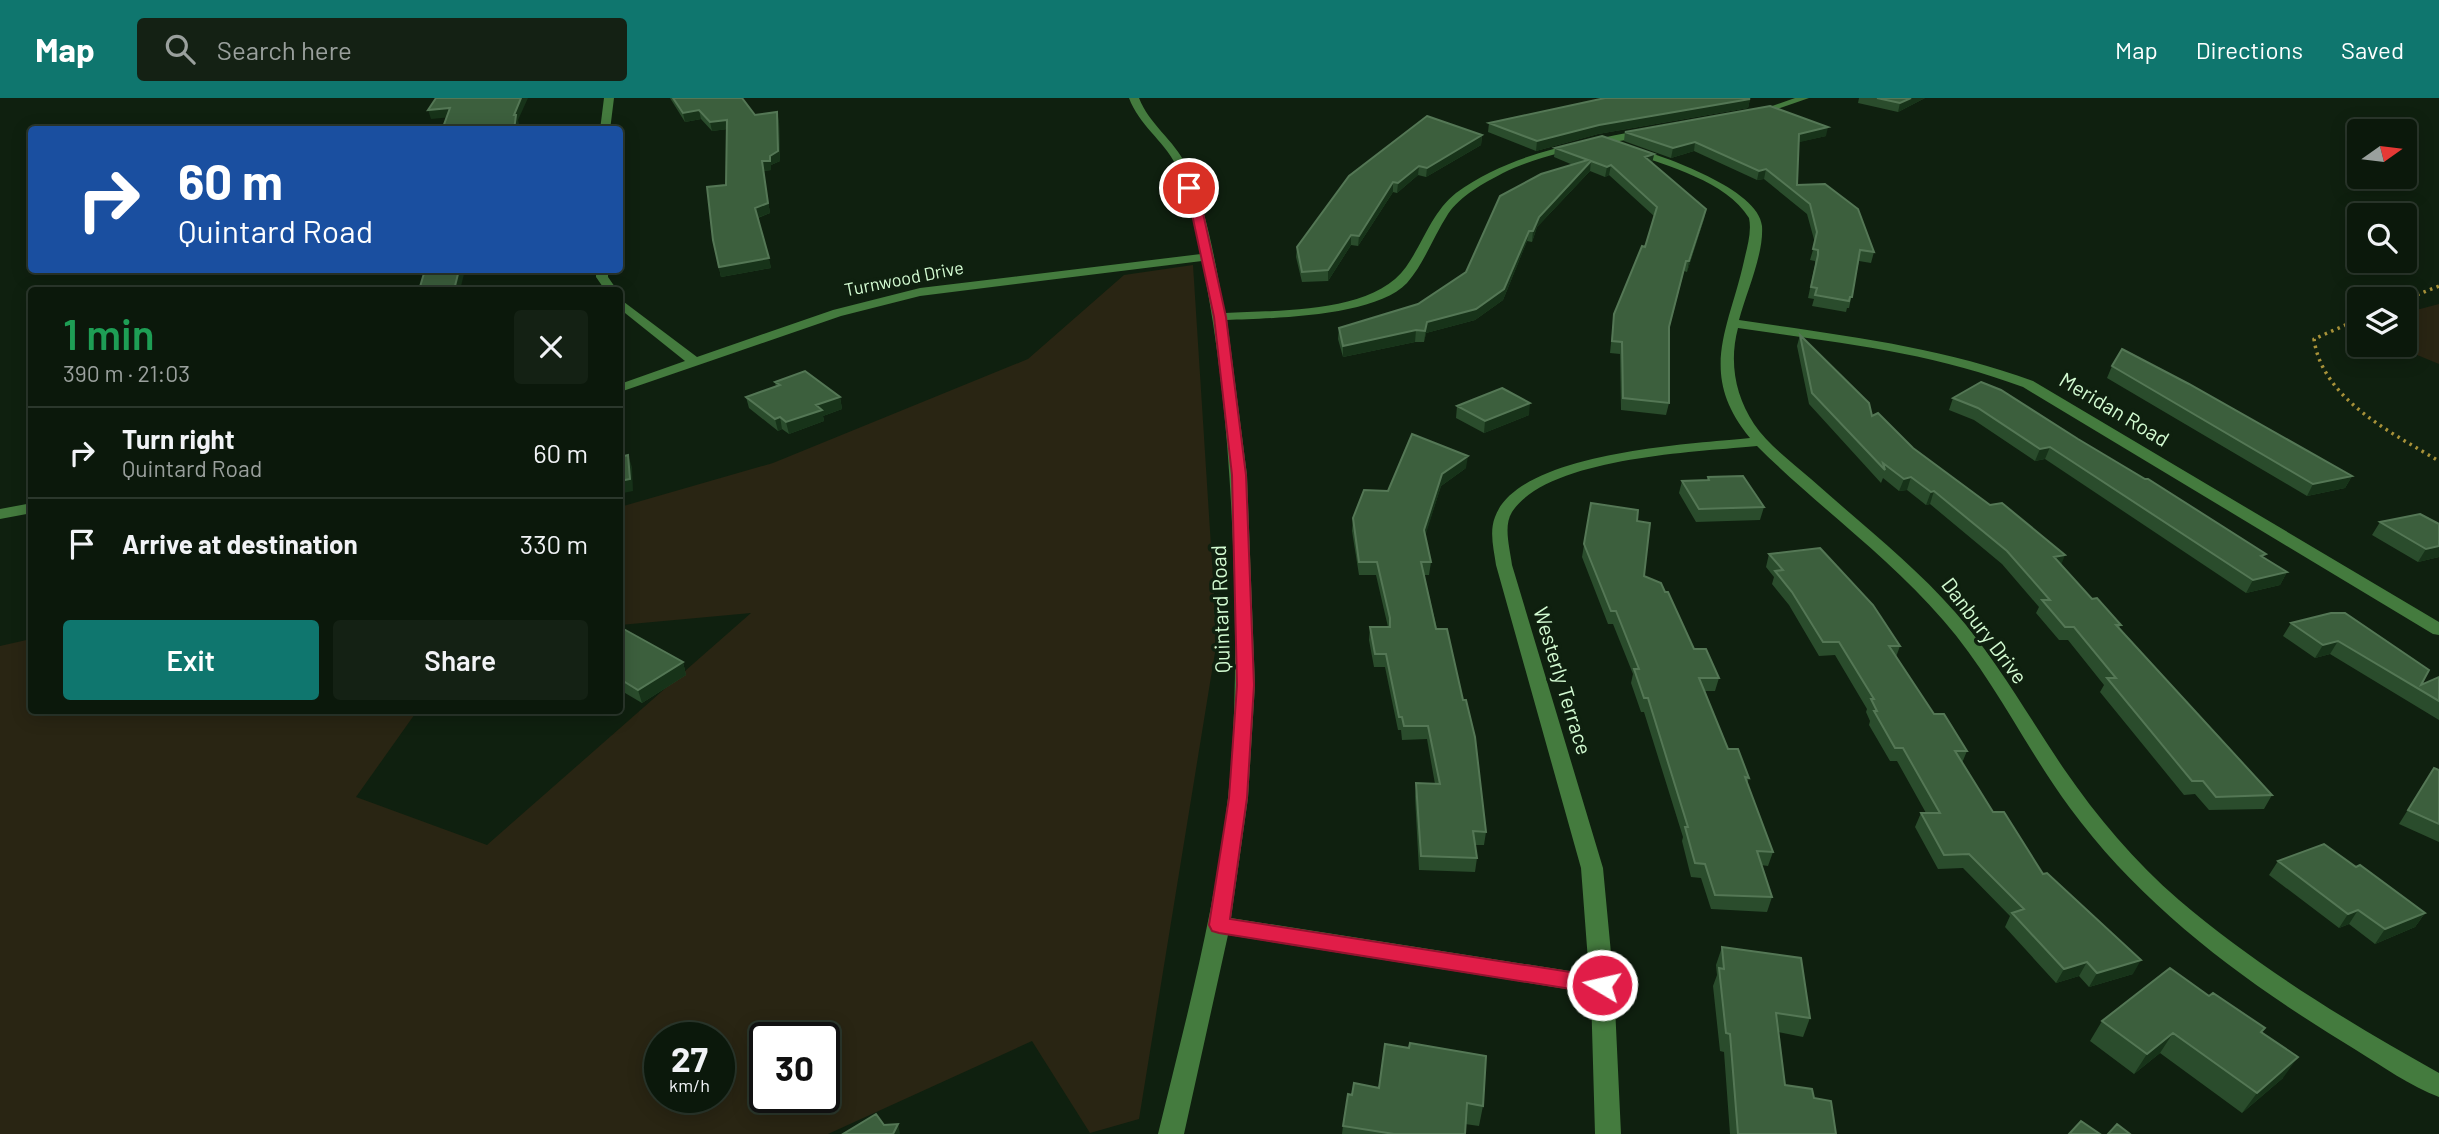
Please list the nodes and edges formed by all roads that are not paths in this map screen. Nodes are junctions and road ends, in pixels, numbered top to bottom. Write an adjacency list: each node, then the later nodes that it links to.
1 (609, 98): 5 (street)
2 (1134, 98): 8 (street, Quintard Road)
3 (1804, 98): 4 (street)
4 (1748, 115)
5 (606, 126)
6 (1656, 130): 7 (street)
7 (1605, 141): 10 (street); 11 (street, Danbury Drive)
8 (1207, 257): 10 (street, Quintard Road); 12 (street, Turnwood Drive)
9 (623, 305): 12 (street)
10 (1220, 317): 18 (street, Quintard Road)
11 (1731, 323): 14 (street, Danbury Drive); 17 (street, Meridan Road)
12 (695, 362): 13 (street, Turnwood Drive)
13 (623, 387)
14 (1760, 441): 19 (street, Westerly Terrace); 20 (street, Danbury Drive)
15 (28, 509): 16 (street)
16 (0, 514)
17 (2439, 630)
18 (1219, 925): 19 (street); 21 (street, Quintard Road)
19 (1602, 985): 22 (street, Westerly Terrace)
20 (2439, 1086)
21 (1171, 1134)
22 (1608, 1134)

